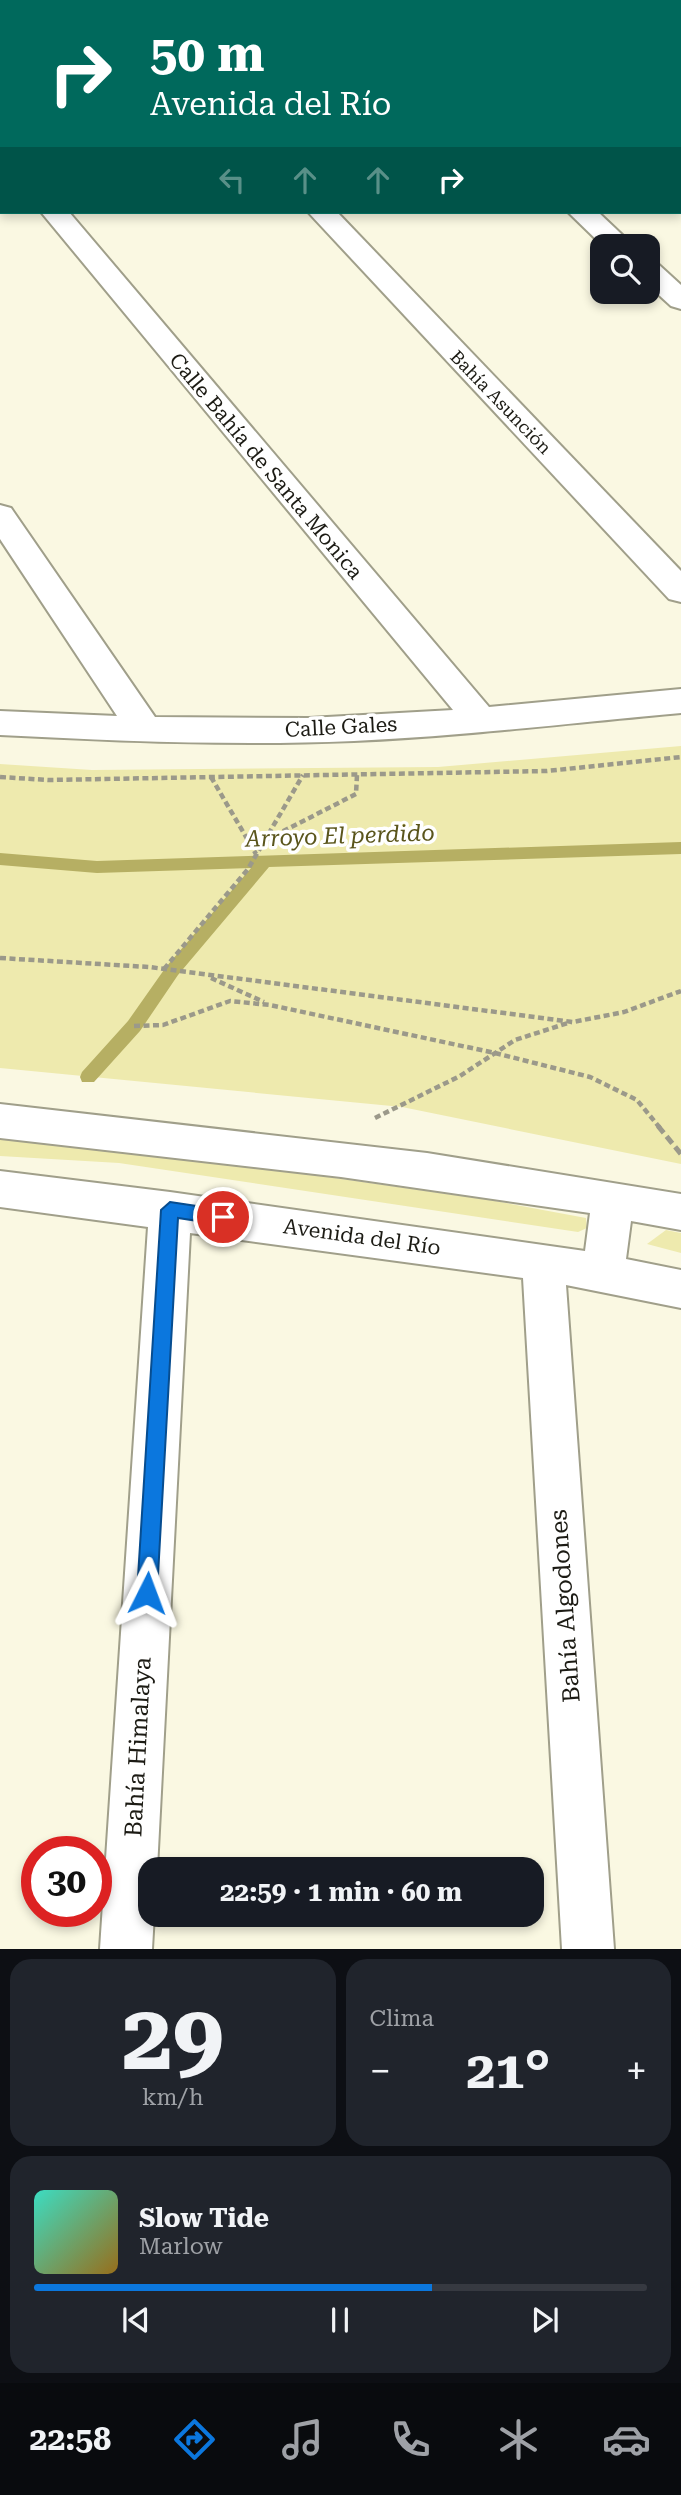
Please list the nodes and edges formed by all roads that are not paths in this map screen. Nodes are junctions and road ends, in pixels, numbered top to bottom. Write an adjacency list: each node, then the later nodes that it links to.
1 (57, 214): 10 (street, Calle Bahía de Santa Monica)
2 (324, 214): 8 (street, Bahía Asunción)
3 (584, 214): 4 (street)
4 (607, 234)
5 (660, 281): 6 (street)
6 (681, 300)
7 (0, 515): 12 (street)
8 (681, 591)
9 (681, 701): 10 (street, Calle Gales)
10 (480, 719): 12 (street, Calle Gales)
11 (0, 723): 12 (street, Calle Gales)
12 (145, 731)
13 (0, 1121): 15 (street)
14 (0, 1189): 16 (street, Avenida del Río)
15 (613, 1199): 17 (street); 19 (street)
16 (170, 1210): 18 (street, Avenida del Río); 21 (street, Bahía Himalaya)
17 (681, 1212)
18 (542, 1262): 19 (street, Avenida del Río); 22 (street, Bahía Algodones)
19 (603, 1273): 20 (street, Avenida del Río)
20 (681, 1289)
21 (126, 1949)
22 (588, 1949)

